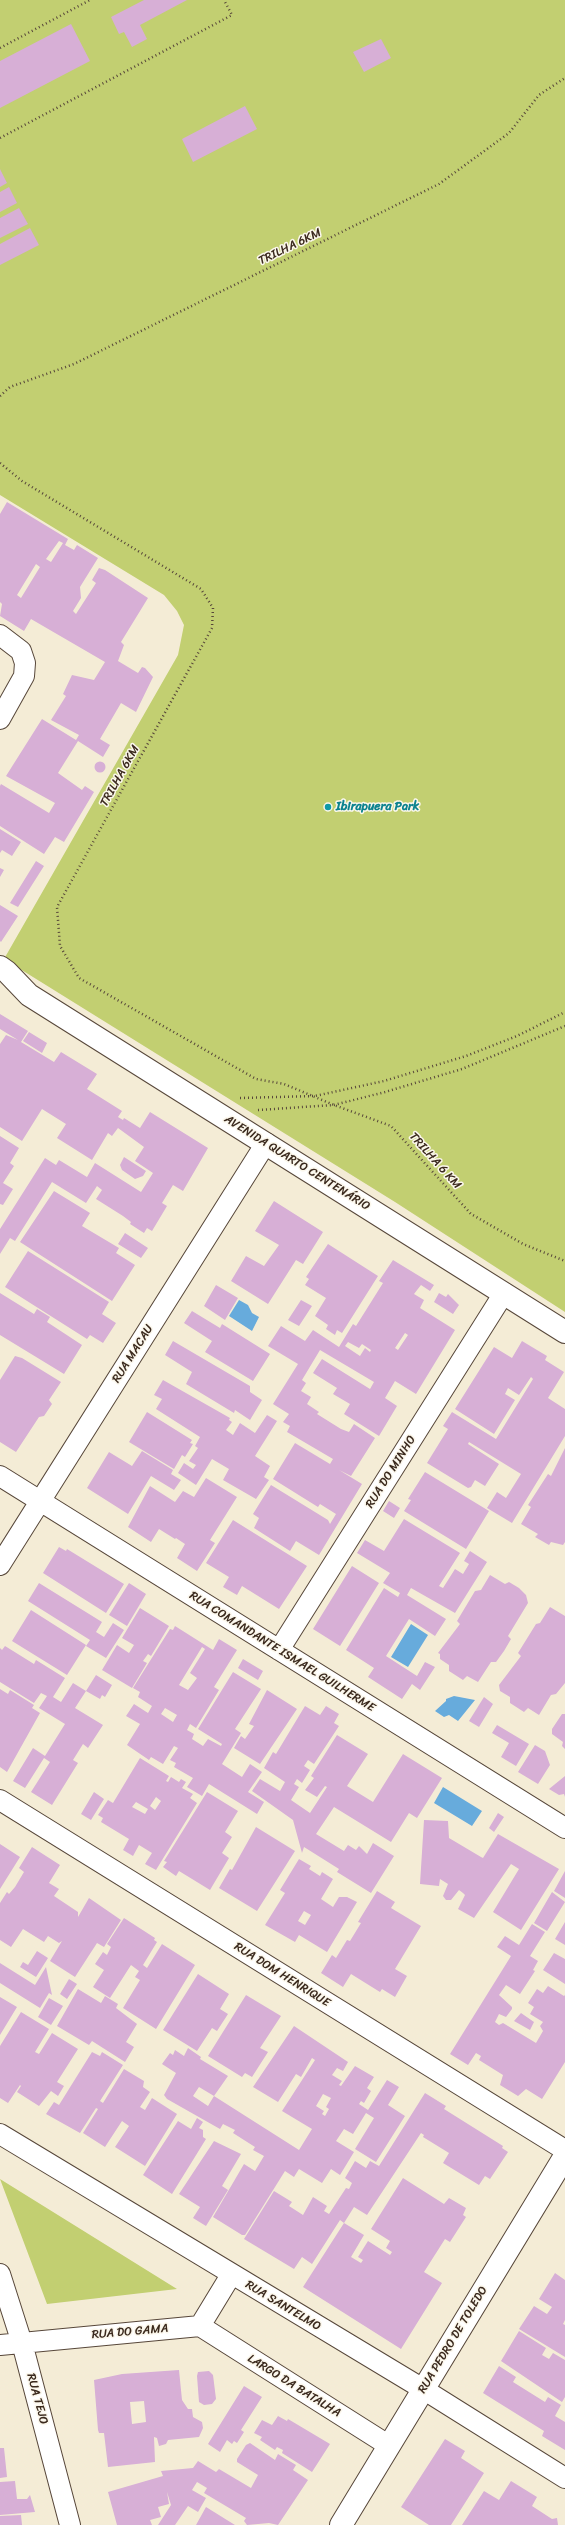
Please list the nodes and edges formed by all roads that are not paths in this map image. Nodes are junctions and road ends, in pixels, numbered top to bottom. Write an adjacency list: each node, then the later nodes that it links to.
1 (0, 635): 2 (street)
2 (0, 719)
3 (0, 967): 5 (street, AVENIDA QUARTO CENTENÁRIO)
4 (0, 988): 5 (street, AVENIDA QUARTO CENTENÁRIO)
5 (29, 995): 6 (street, AVENIDA QUARTO CENTENÁRIO)
6 (266, 1143): 7 (street, AVENIDA QUARTO CENTENÁRIO); 10 (street, RUA MACAU)
7 (504, 1293): 8 (street, AVENIDA QUARTO CENTENÁRIO); 12 (street, RUA DO MINHO)
8 (565, 1332)
9 (0, 1476): 10 (street, RUA COMANDANTE ISMAEL GUILHERME)
10 (40, 1501): 11 (street, RUA MACAU); 12 (street, RUA COMANDANTE ISMAEL GUILHERME)
11 (0, 1565)
12 (279, 1650): 14 (street, RUA COMANDANTE ISMAEL GUILHERME)
13 (0, 1800): 16 (street, RUA DOM HENRIQUE)
14 (565, 1828)
15 (0, 2134): 19 (street, RUA SANTELMO)
16 (565, 2150)
17 (565, 2156): 23 (street, RUA PEDRO DE TOLEDO)
18 (0, 2274): 21 (street, RUA TEJO)
19 (231, 2275): 20 (street); 23 (street, RUA SANTELMO)
20 (200, 2326): 21 (street, RUA DO GAMA); 24 (street, LARGO DA BATALHA)
21 (22, 2343): 22 (street, RUA DO GAMA); 26 (street, RUA TEJO)
22 (0, 2345)
23 (423, 2389): 24 (street, RUA PEDRO DE TOLEDO); 25 (street, RUA SANTELMO)
24 (388, 2445): 27 (street, RUA PEDRO DE TOLEDO)
25 (565, 2478)
26 (70, 2525)
27 (340, 2525)

